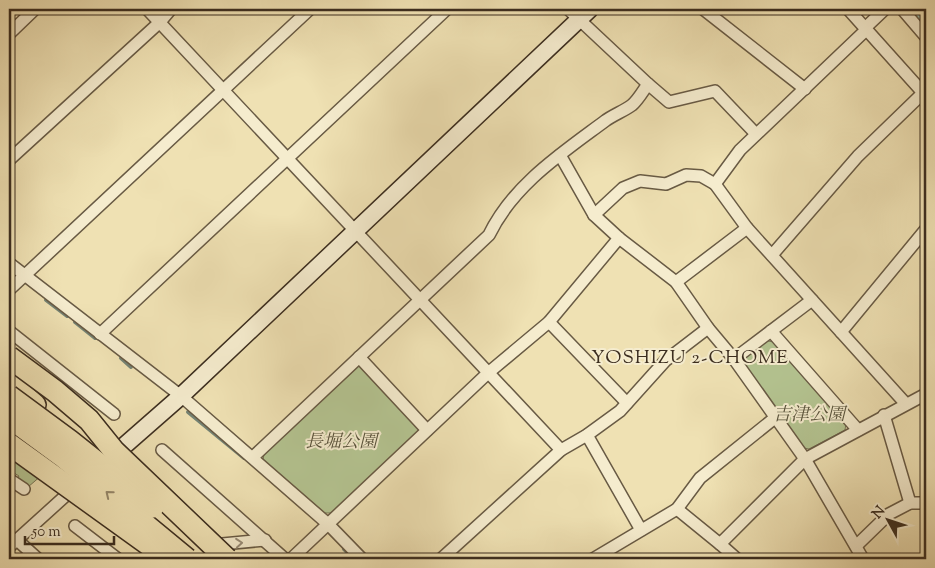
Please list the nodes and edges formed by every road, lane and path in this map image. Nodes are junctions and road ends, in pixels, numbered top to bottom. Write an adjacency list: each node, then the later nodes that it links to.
1 (35, 9): 13 (street)
2 (148, 9): 11 (street)
3 (171, 9): 11 (street)
4 (310, 9): 17 (street)
5 (447, 9): 21 (street)
6 (848, 9): 12 (street)
7 (885, 9): 12 (street)
8 (902, 9): 14 (street)
9 (711, 11): 16 (street)
10 (579, 12): 15 (street); 27 (street)
11 (160, 22): 17 (street); 22 (street)
12 (866, 29): 16 (street); 18 (street)
13 (9, 34)
14 (926, 37)
15 (648, 84): 19 (street); 20 (street)
16 (805, 89): 19 (street)
17 (223, 90): 21 (street); 31 (street)
18 (925, 94): 29 (street)
19 (756, 134): 23 (street)
20 (560, 155): 24 (street); 34 (street)
21 (288, 158): 27 (street); 41 (street)
22 (9, 160)
23 (715, 184): 24 (street); 25 (street)
24 (594, 215): 28 (street)
25 (746, 228): 29 (street); 32 (street)
26 (926, 229): 40 (street)
27 (355, 231): 34 (street); 50 (street)
28 (619, 238): 32 (street); 36 (street)
29 (772, 255): 35 (street)
30 (9, 263): 31 (street)
31 (23, 275): 33 (street); 41 (street)
32 (676, 282): 37 (street)
33 (9, 290)
34 (419, 300): 43 (street); 46 (street)
35 (812, 300): 38 (street); 40 (street)
36 (549, 322): 46 (street); 51 (street)
37 (708, 328): 44 (street); 51 (street)
38 (771, 331): 44 (street); 58 (street)
39 (9, 332): 53 (street)
40 (841, 332): 52 (street)
41 (100, 334): 50 (street)
42 (9, 357): 64 (highway, bridge)
43 (359, 357): 57 (street); 65 (street)
44 (734, 359): 56 (street)
45 (9, 368): 64 (highway, bridge)
46 (488, 373): 57 (street); 62 (street)
47 (9, 382): 64 (highway)
48 (926, 394): 52 (street)
49 (9, 396): 80 (highway, bridge)
50 (181, 396): 64 (street); 65 (street)
51 (627, 403): 59 (street)
52 (906, 404): 54 (street)
53 (114, 414)
54 (884, 415): 58 (street); 70 (street)
55 (9, 417): 85 (highway, one-way to 55, bridge)
56 (776, 417): 66 (street); 72 (street)
57 (427, 430): 73 (street)
58 (858, 430): 66 (street)
59 (587, 435): 62 (street); 75 (street)
60 (9, 444): 84 (highway, bridge)
61 (162, 450): 76 (street)
62 (561, 450): 90 (street)
63 (9, 453): 69 (highway)
64 (109, 457): 69 (street); 80 (highway); 86 (highway, bridge)
65 (253, 458): 73 (street)
66 (805, 459): 78 (street); 79 (street)
67 (9, 479): 68 (street)
68 (24, 489)
69 (72, 489): 77 (street); 84 (highway)
70 (910, 503): 71 (street); 79 (street)
71 (926, 503)
72 (678, 509): 75 (street); 78 (street)
73 (328, 524): 88 (street); 89 (street)
74 (75, 526): 83 (street)
75 (641, 530): 81 (street)
76 (265, 540): 80 (street, one-way to 76); 87 (street)
77 (13, 543): 82 (street)
78 (720, 544): 91 (street)
79 (856, 546): 92 (street)
80 (214, 552): 86 (highway)
81 (600, 557)
82 (38, 559)
83 (118, 559)
84 (168, 559)
85 (187, 559)
86 (229, 559)
87 (285, 559)
88 (291, 559)
89 (362, 559)
90 (441, 559)
91 (737, 559)
92 (863, 559)

